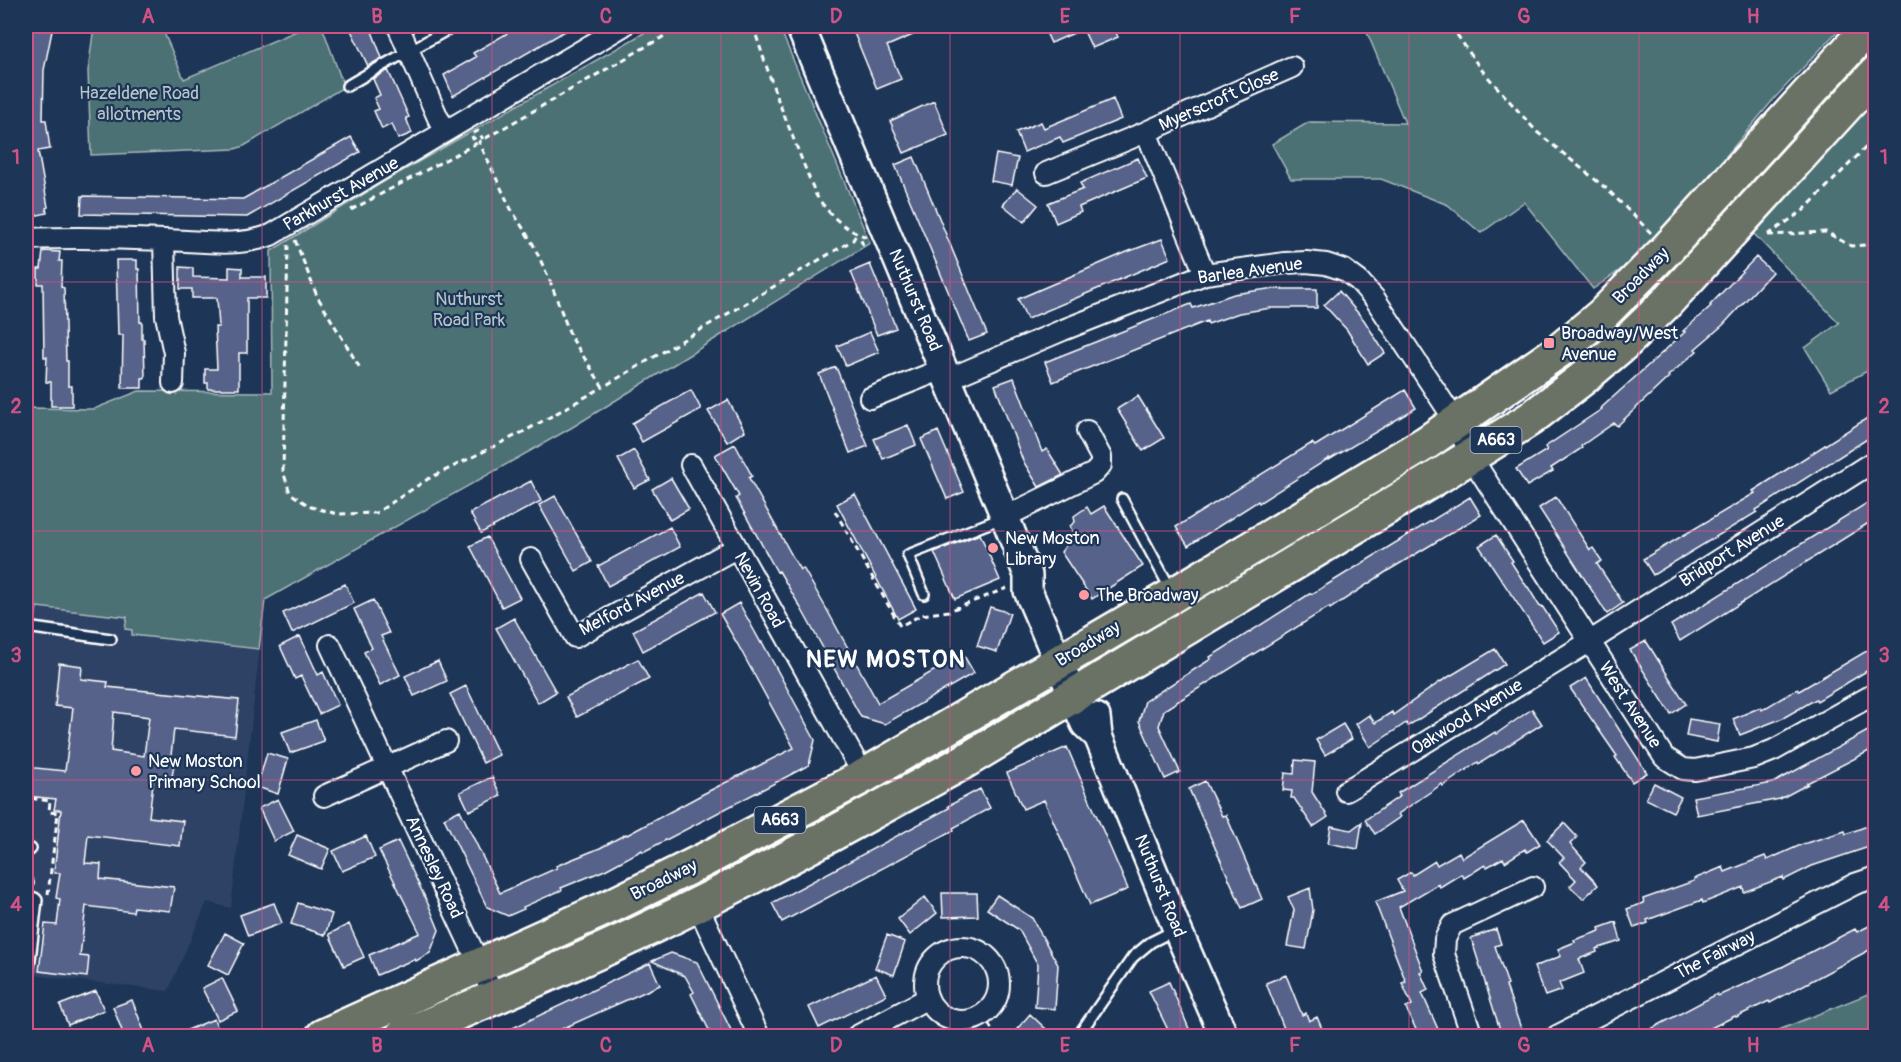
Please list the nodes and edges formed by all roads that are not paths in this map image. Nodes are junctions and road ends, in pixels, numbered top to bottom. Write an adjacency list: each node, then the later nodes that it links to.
1 (398, 26): 6 (street)
2 (454, 26): 6 (lane)
3 (623, 26): 10 (street, Parkhurst Avenue)
4 (800, 26): 16 (street, Nuthurst Road)
5 (1871, 31): 19 (highway, Broadway / A663)
6 (409, 51): 9 (lane); 10 (street)
7 (1292, 67): 11 (street, Myerscroft Close)
8 (1875, 73): 21 (highway, Broadway / A663)
9 (347, 86)
10 (446, 130): 14 (street, Parkhurst Avenue)
11 (1146, 132): 12 (street, Myerscroft Close); 15 (street, Myerscroft Close)
12 (1046, 173)
13 (26, 239): 14 (street, Parkhurst Avenue)
14 (164, 240): 17 (street)
15 (1205, 274): 16 (street, Barlea Avenue); 19 (street, Barlea Avenue)
16 (946, 374): 18 (street, Barlea Avenue); 25 (street, Nuthurst Road)
17 (173, 383)
18 (870, 398)
19 (1456, 422): 21 (street, Barlea Avenue); 29 (highway, Broadway / A663)
20 (1087, 431): 25 (street)
21 (1471, 457): 32 (street, West Avenue); 35 (highway, Broadway / A663)
22 (1875, 460): 32 (street, Bridport Avenue)
23 (691, 465): 26 (street, Nevin Road)
24 (1122, 499): 29 (lane)
25 (1005, 517): 28 (lane); 34 (street, Nuthurst Road)
26 (736, 548): 27 (street, Melford Avenue); 41 (street, Nevin Road)
27 (531, 560)
28 (924, 594)
29 (1173, 595): 34 (highway, Broadway / A663)
30 (26, 627): 31 (lane)
31 (111, 639)
32 (1589, 642): 36 (street, West Avenue); 42 (street, Oakwood Avenue)
33 (330, 645): 40 (street, Annesley Road)
34 (1064, 659): 35 (street, Nuthurst Road); 41 (highway, Broadway / A663)
35 (1079, 692): 37 (highway, Broadway / A663); 39 (street, Nuthurst Road)
36 (1875, 693)
37 (1033, 720): 39 (street); 47 (highway, Broadway / A663)
38 (446, 741): 40 (street)
39 (1102, 744): 48 (street, Nuthurst Road)
40 (387, 767): 43 (street); 49 (street, Annesley Road)
41 (864, 776): 49 (highway, Broadway / A663)
42 (1346, 791)
43 (324, 796)
44 (1875, 877): 60 (street, The Fairway)
45 (1533, 887): 59 (street)
46 (26, 897): 50 (lane)
47 (697, 904): 51 (highway, Broadway / A663); 55 (street)
48 (1177, 929): 57 (lane); 58 (street, Nuthurst Road)
49 (480, 966): 51 (street, Annesley Road); 53 (highway, Broadway / A663)
50 (26, 994)
51 (495, 998): 54 (highway, Broadway / A663)
52 (928, 998): 52 (street); 56 (street)
53 (322, 1036)
54 (402, 1036)
55 (759, 1036)
56 (857, 1036)
57 (1078, 1036)
58 (1224, 1036)
59 (1473, 1036)
60 (1557, 1036)

